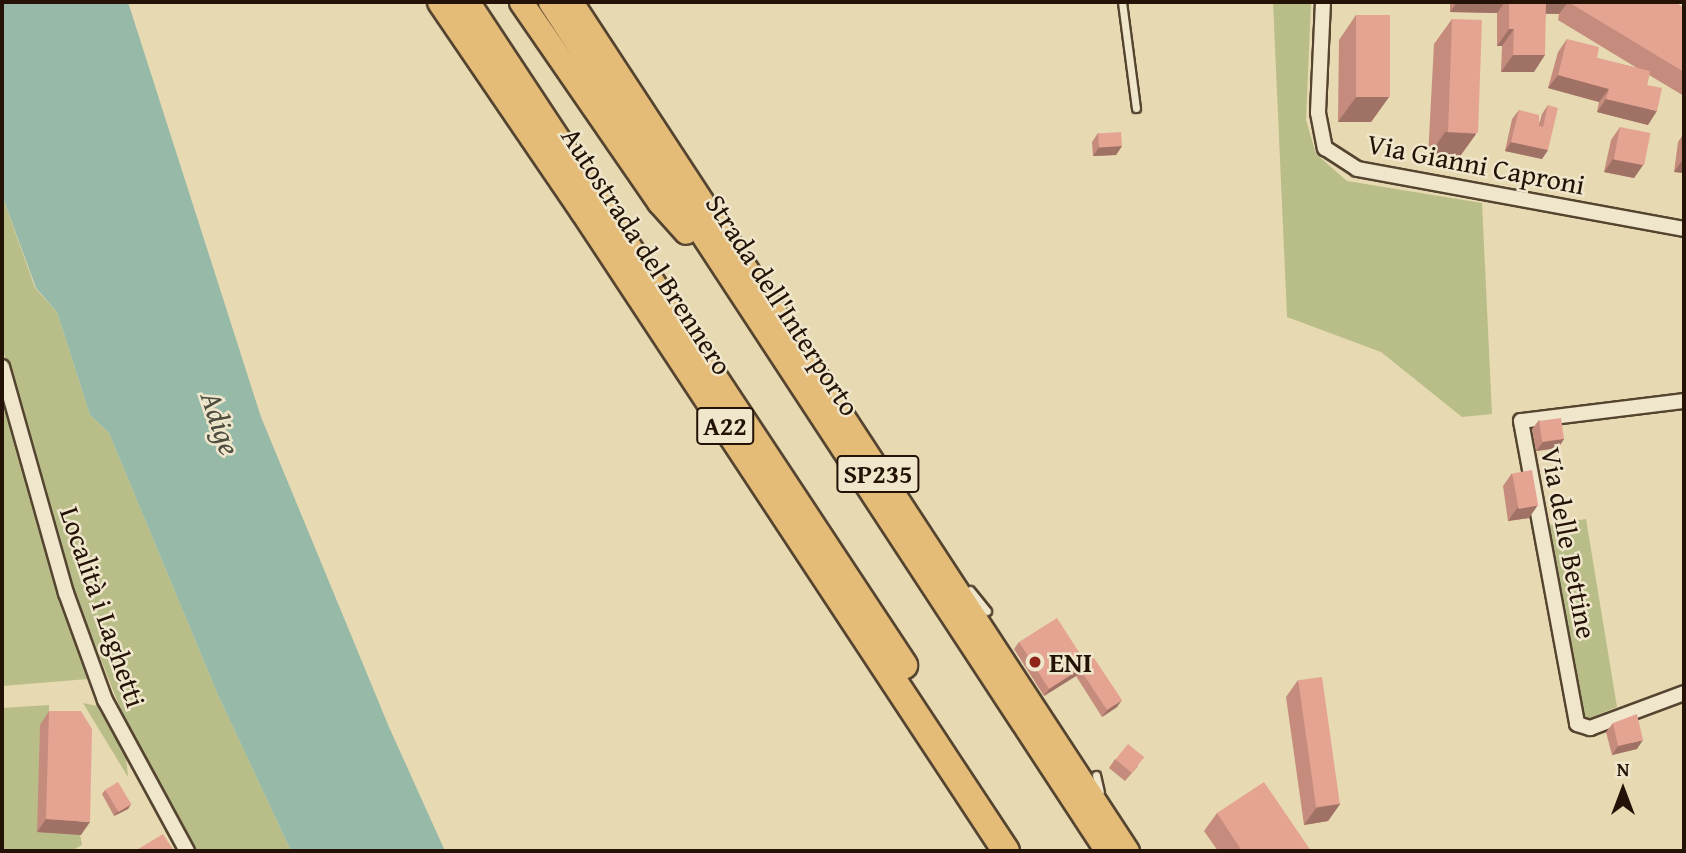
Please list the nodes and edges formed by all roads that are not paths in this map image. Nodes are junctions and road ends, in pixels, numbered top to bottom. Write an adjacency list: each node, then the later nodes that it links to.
1 (442, 2): 23 (highway, Autostrada del Brennero / A22)
2 (466, 2): 24 (highway, Autostrada del Brennero / A22)
3 (521, 2): 12 (highway)
4 (550, 2): 12 (highway, Strada dell'Interporto / SP235)
5 (571, 2): 9 (highway, Strada dell'Interporto / SP235)
6 (583, 2): 9 (highway)
7 (1122, 2): 10 (lane)
8 (1323, 2): 11 (street, Via Gianni Caproni)
9 (633, 95): 15 (highway, Strada dell'Interporto / SP235)
10 (1136, 108)
11 (1684, 229)
12 (736, 288): 25 (highway, Strada dell'Interporto / SP235)
13 (2, 367): 22 (street, Località i Laghetti)
14 (1684, 401): 19 (street, Via delle Bettine)
15 (874, 468): 16 (lane); 26 (highway, Strada dell'Interporto / SP235)
16 (919, 516)
17 (966, 585): 18 (lane)
18 (987, 611)
19 (1684, 693)
20 (1096, 775): 21 (lane)
21 (1105, 800)
22 (187, 851)
23 (1006, 851)
24 (1026, 851)
25 (1107, 851)
26 (1127, 851)

